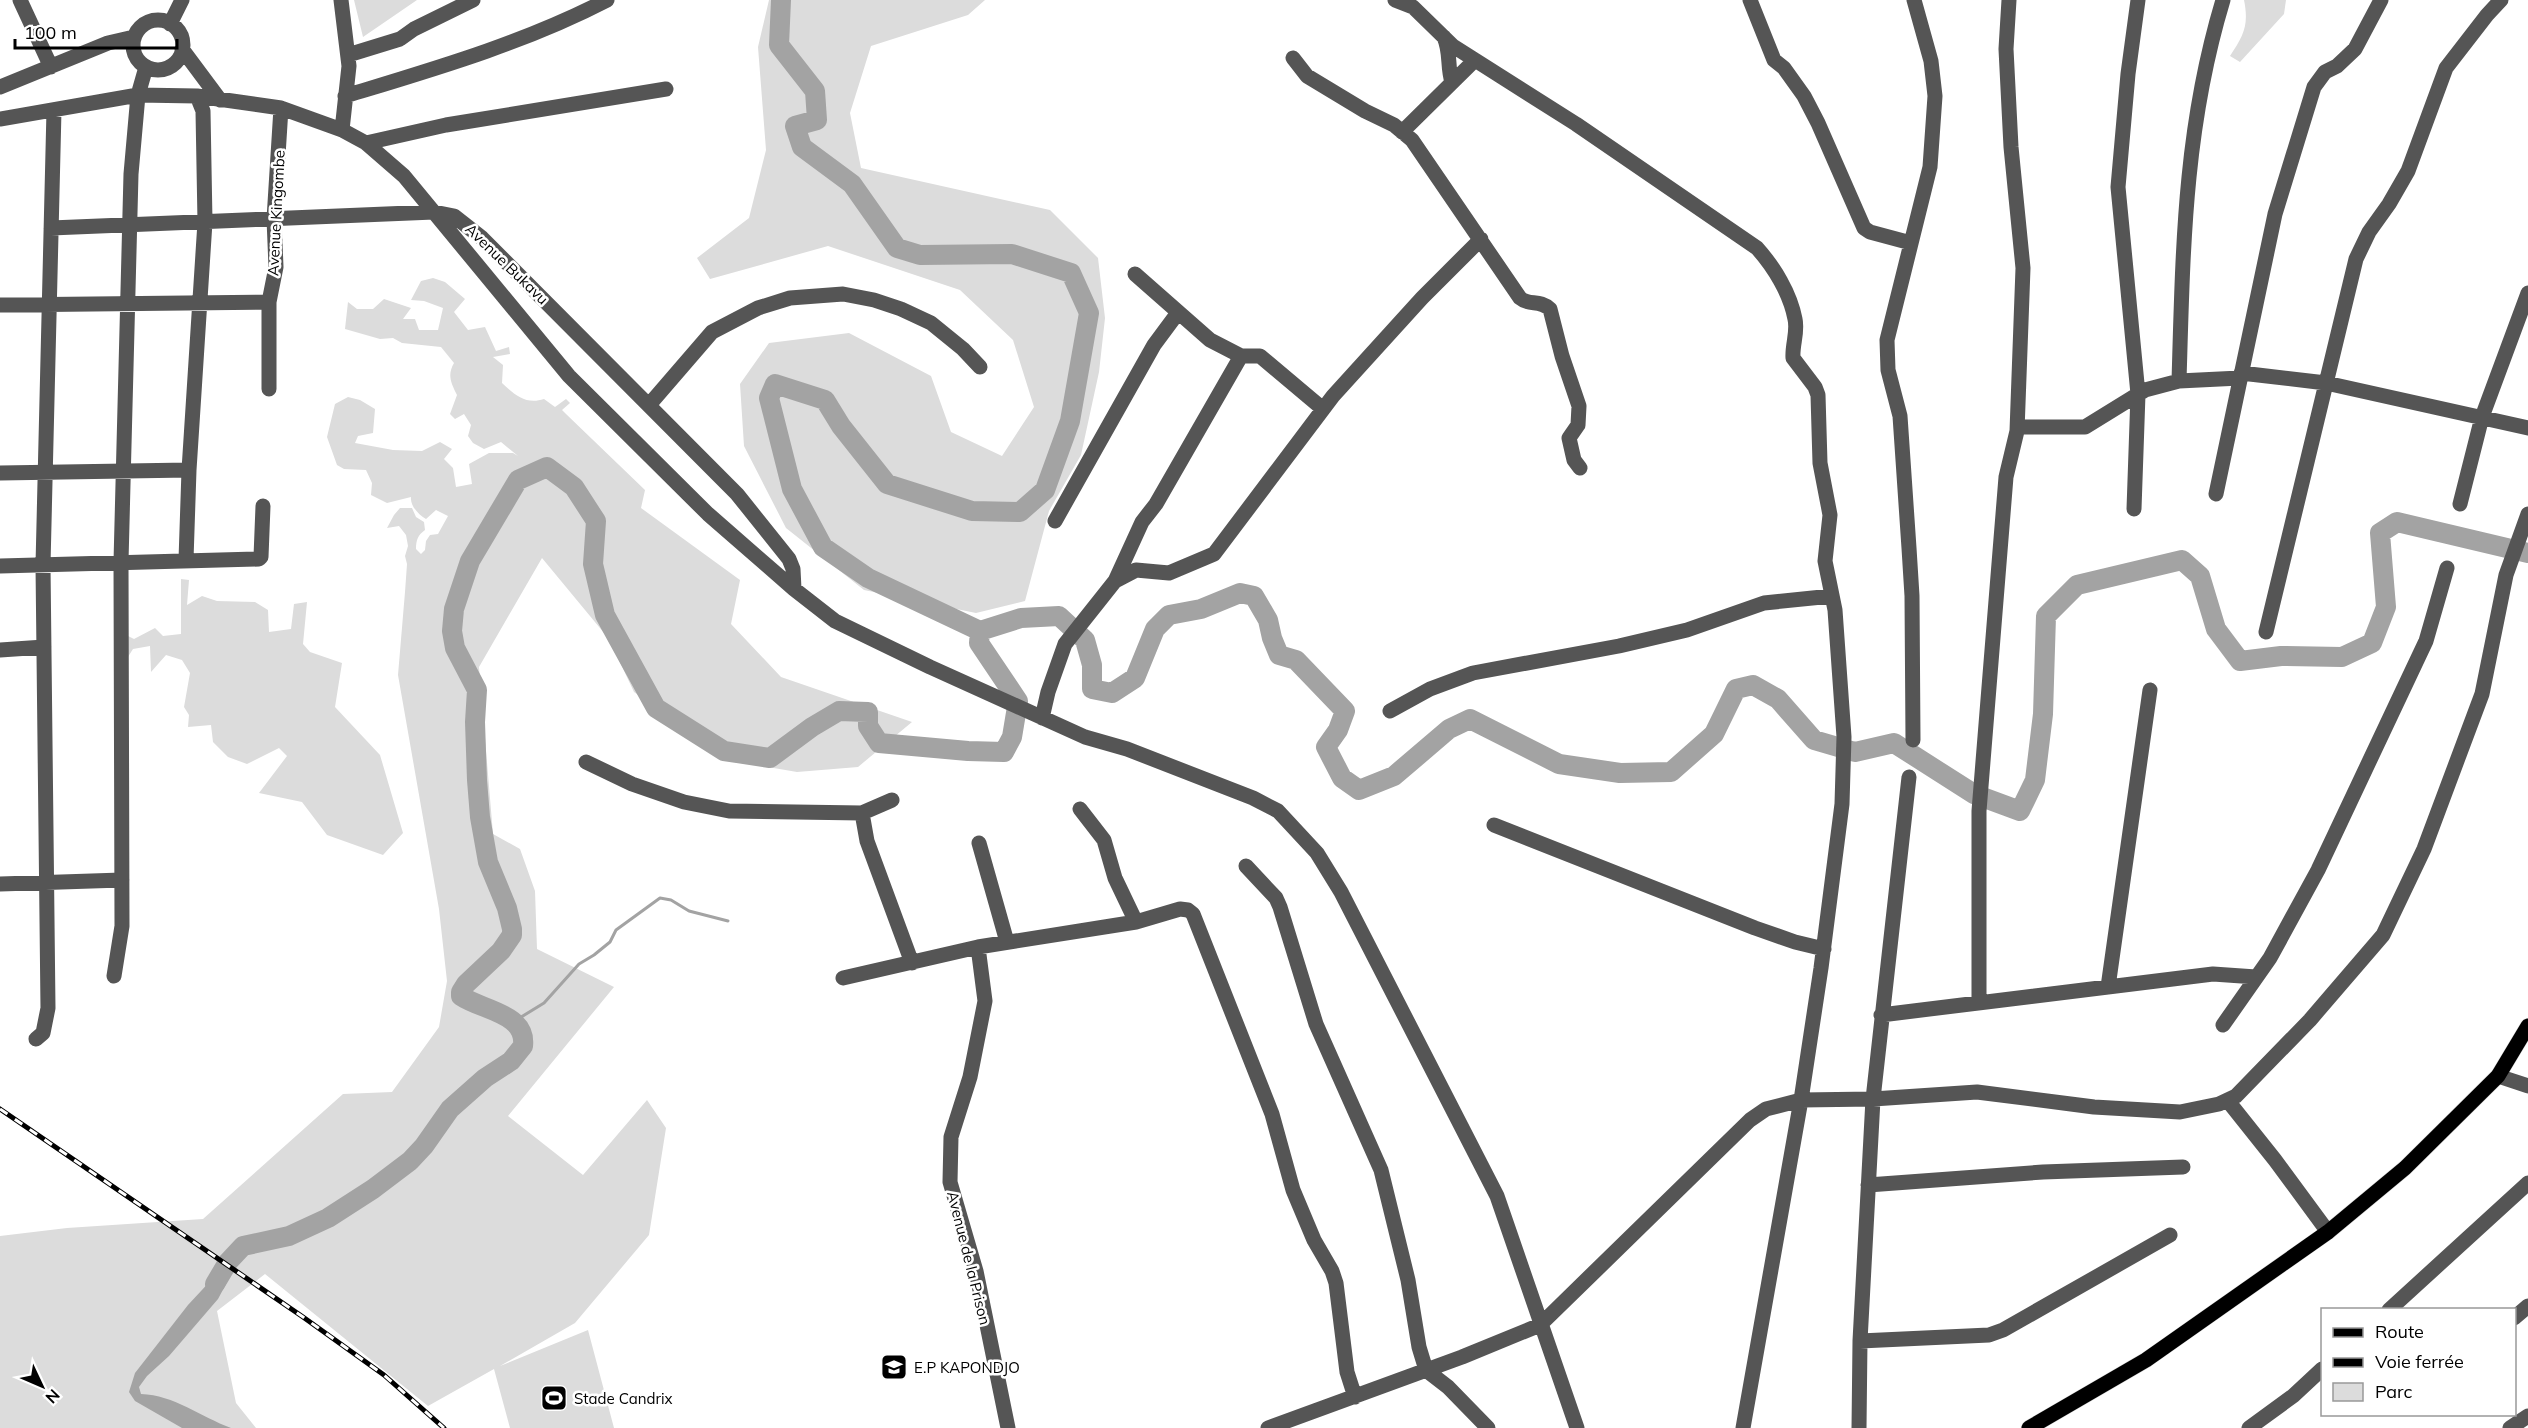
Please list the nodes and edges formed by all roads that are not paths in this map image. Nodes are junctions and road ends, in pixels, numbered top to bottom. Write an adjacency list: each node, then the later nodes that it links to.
1 (20, 0): 21 (street)
2 (182, 0): 14 (street)
3 (341, 0): 18 (street)
4 (473, 0): 18 (street)
5 (607, 0): 29 (street)
6 (1395, 0): 16 (street)
7 (1749, 0): 43 (street)
8 (1914, 0): 43 (street)
9 (2009, 0): 62 (street)
10 (2138, 0): 58 (street)
11 (2223, 0): 55 (street)
12 (2381, 0): 54 (street)
13 (2501, 0): 56 (street)
14 (170, 24): 15 (street); 17 (street)
15 (134, 37): 21 (street); 22 (street)
16 (1444, 37): 20 (street); 23 (street)
17 (182, 49): 22 (street); 30 (street)
18 (348, 55): 29 (street)
19 (1293, 58): 35 (street)
20 (1475, 60): 23 (street); 82 (street)
21 (51, 68): 24 (street)
22 (152, 68): 26 (street); 27 (street)
23 (1452, 82): 35 (street)
24 (0, 87)
25 (666, 89): 36 (street)
26 (138, 95): 27 (street); 32 (street); 40 (street)
27 (181, 95): 28 (street)
28 (197, 96): 30 (street); 39 (street)
29 (345, 96): 34 (street)
30 (220, 100): 31 (street)
31 (281, 108): 34 (street); 38 (street, Avenue Kingombe)
32 (54, 110): 33 (street); 41 (street)
33 (0, 119)
34 (342, 130): 36 (street)
35 (1402, 132): 42 (street)
36 (366, 143): 37 (street)
37 (434, 212): 38 (street, Avenue Bukavu); 59 (street, Avenue Bukavu); 81 (street)
38 (274, 219): 39 (street, Avenue Bukavu); 46 (street, Avenue Kingombe)
39 (205, 222): 40 (street, Avenue Bukavu); 47 (street)
40 (129, 225): 41 (street, Avenue Bukavu); 48 (street)
41 (51, 228): 50 (street)
42 (1481, 239): 60 (street); 64 (street)
43 (1911, 243): 89 (street)
44 (1135, 274): 51 (street)
45 (2528, 292): 61 (street)
46 (268, 302): 47 (street); 57 (street, Avenue Kingombe)
47 (199, 303): 48 (street); 65 (street)
48 (128, 304): 50 (street); 66 (street)
49 (0, 305): 50 (street)
50 (50, 305): 67 (street)
51 (1177, 314): 52 (street); 74 (street)
52 (1241, 356): 60 (street); 80 (street)
53 (980, 367): 59 (street)
54 (2241, 376): 55 (street); 56 (street); 69 (street)
55 (2179, 381): 58 (street)
56 (2326, 383): 61 (street); 83 (street)
57 (270, 389)
58 (2139, 394): 62 (street); 72 (street)
59 (649, 405): 81 (street, Avenue Bukavu)
60 (1323, 409): 80 (street)
61 (2482, 417): 63 (street); 70 (street)
62 (2018, 427): 110 (street)
63 (2528, 428)
64 (1580, 468)
65 (189, 470): 66 (street); 75 (street)
66 (123, 471): 67 (street); 76 (street)
67 (46, 472): 68 (street); 77 (street)
68 (0, 473)
69 (2216, 494)
70 (2460, 504)
71 (263, 506): 75 (street)
72 (2134, 509)
73 (2528, 514): 119 (street)
74 (1055, 521)
75 (186, 560): 76 (street)
76 (121, 562): 77 (street); 98 (street)
77 (44, 565): 78 (street); 84 (street)
78 (0, 566)
79 (2447, 568): 107 (street)
80 (1115, 581): 88 (street)
81 (794, 590): 88 (street)
82 (1832, 596): 87 (street); 104 (street)
83 (2266, 632)
84 (44, 647): 85 (street); 99 (street)
85 (0, 650)
86 (2150, 690): 109 (street)
87 (1390, 711)
88 (1039, 716): 128 (street)
89 (1913, 740)
90 (586, 762): 94 (street)
91 (1909, 777): 111 (street)
92 (892, 800): 94 (street)
93 (1080, 809): 101 (street)
94 (862, 813): 105 (street)
95 (1494, 825): 104 (street)
96 (979, 843): 102 (street)
97 (1246, 866): 130 (street)
98 (122, 880): 99 (street); 106 (street)
99 (47, 883): 100 (street); 114 (street)
100 (0, 884)
101 (1136, 922): 102 (street); 132 (street)
102 (1007, 942): 103 (street)
103 (978, 947): 105 (street); 134 (street, Avenue de la Prison)
104 (1824, 949): 118 (street)
105 (912, 963): 108 (street)
106 (114, 976)
107 (2256, 977): 109 (street); 112 (street)
108 (843, 978)
109 (2108, 987): 110 (street)
110 (1979, 1003): 111 (street)
111 (1881, 1015): 117 (street)
112 (2223, 1025)
113 (2528, 1026): 115 (main road)
114 (36, 1039)
115 (2498, 1076): 116 (street); 123 (main road)
116 (2528, 1086)
117 (1873, 1099): 118 (street); 119 (street); 122 (street)
118 (1801, 1100): 128 (street); 138 (street)
119 (2228, 1101): 123 (street)
120 (2183, 1167): 122 (street)
121 (2528, 1183): 126 (street)
122 (1868, 1185): 129 (street)
123 (2328, 1232): 140 (main road)
124 (2170, 1235): 129 (street)
125 (2528, 1306): 127 (street)
126 (2391, 1308)
127 (2516, 1316)
128 (1540, 1326): 130 (street); 137 (street)
129 (1860, 1341): 139 (street)
130 (1426, 1370): 132 (street); 136 (street)
131 (2321, 1370): 141 (street)
132 (1355, 1396): 135 (street)
133 (2528, 1416): 142 (street)
134 (1008, 1428)
135 (1268, 1428)
136 (1488, 1428)
137 (1577, 1428)
138 (1743, 1428)
139 (1859, 1428)
140 (2030, 1428)
141 (2249, 1428)
142 (2510, 1428)

